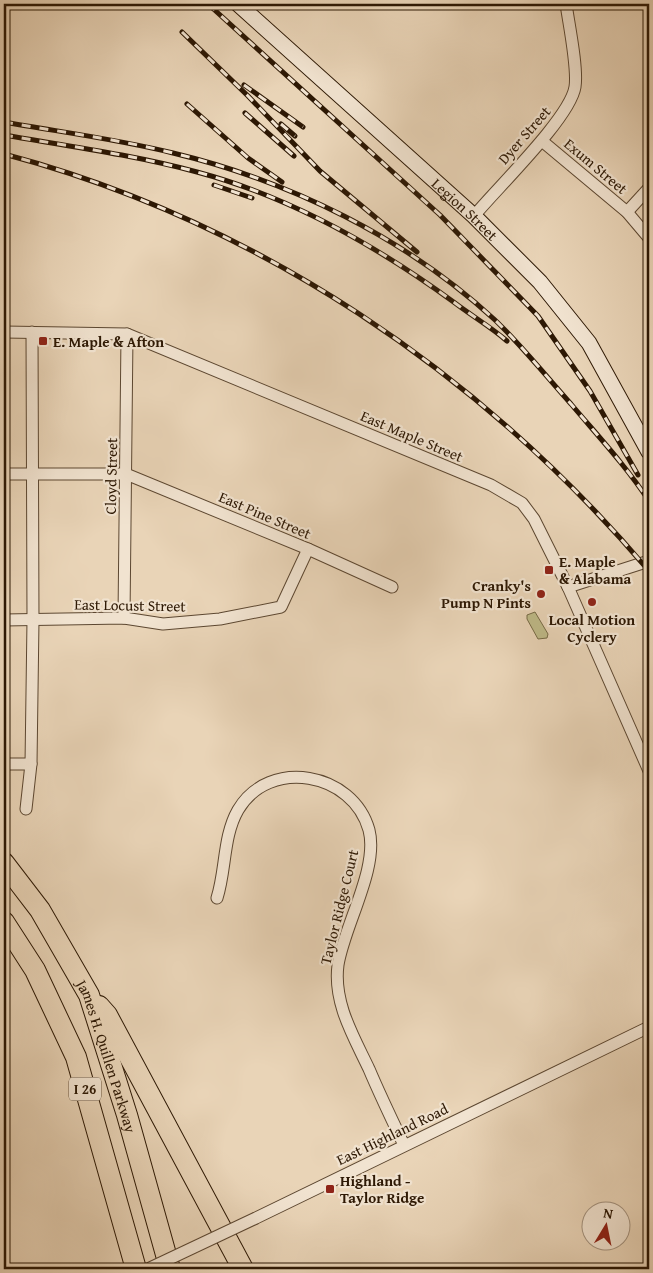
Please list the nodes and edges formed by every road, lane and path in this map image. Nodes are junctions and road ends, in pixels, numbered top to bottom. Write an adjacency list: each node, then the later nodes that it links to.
1 (238, 4): 6 (main road, Legion Street)
2 (566, 4): 3 (street, Dyer Street)
3 (542, 141): 5 (street, Exum Street); 6 (street, Dyer Street)
4 (649, 188): 5 (street)
5 (627, 212): 7 (street, Exum Street)
6 (474, 216): 11 (main road, Legion Street)
7 (649, 238)
8 (4, 332): 9 (street, East Maple Street)
9 (32, 332): 10 (street, East Maple Street); 14 (street)
10 (127, 334): 15 (street, Cloyd Street); 19 (street, East Maple Street)
11 (643, 424): 12 (main road, Legion Street)
12 (649, 452)
13 (4, 474): 14 (street)
14 (32, 474): 15 (street); 22 (street)
15 (126, 474): 16 (street, East Pine Street); 20 (street, Cloyd Street)
16 (308, 550): 18 (street, East Pine Street); 20 (street, East Locust Street)
17 (649, 562): 19 (street)
18 (392, 587)
19 (568, 587): 25 (street, East Maple Street)
20 (124, 618): 22 (street, East Locust Street)
21 (4, 620): 22 (street, East Locust Street)
22 (33, 620): 24 (street)
23 (4, 764): 24 (street)
24 (31, 764): 26 (street)
25 (649, 771)
26 (26, 809)
27 (4, 863): 30 (highway, James H. Quillen Parkway / I 26)
28 (218, 898): 32 (street, Taylor Ridge Court)
29 (4, 922): 33 (highway, James H. Quillen Parkway / I 26)
30 (89, 995): 35 (highway, James H. Quillen Parkway / I 26); 36 (highway)
31 (649, 1028): 32 (street, East Highland Road)
32 (404, 1145): 34 (street, East Highland Road, bridge)
33 (136, 1269)
34 (148, 1269)
35 (170, 1269)
36 (243, 1269)

